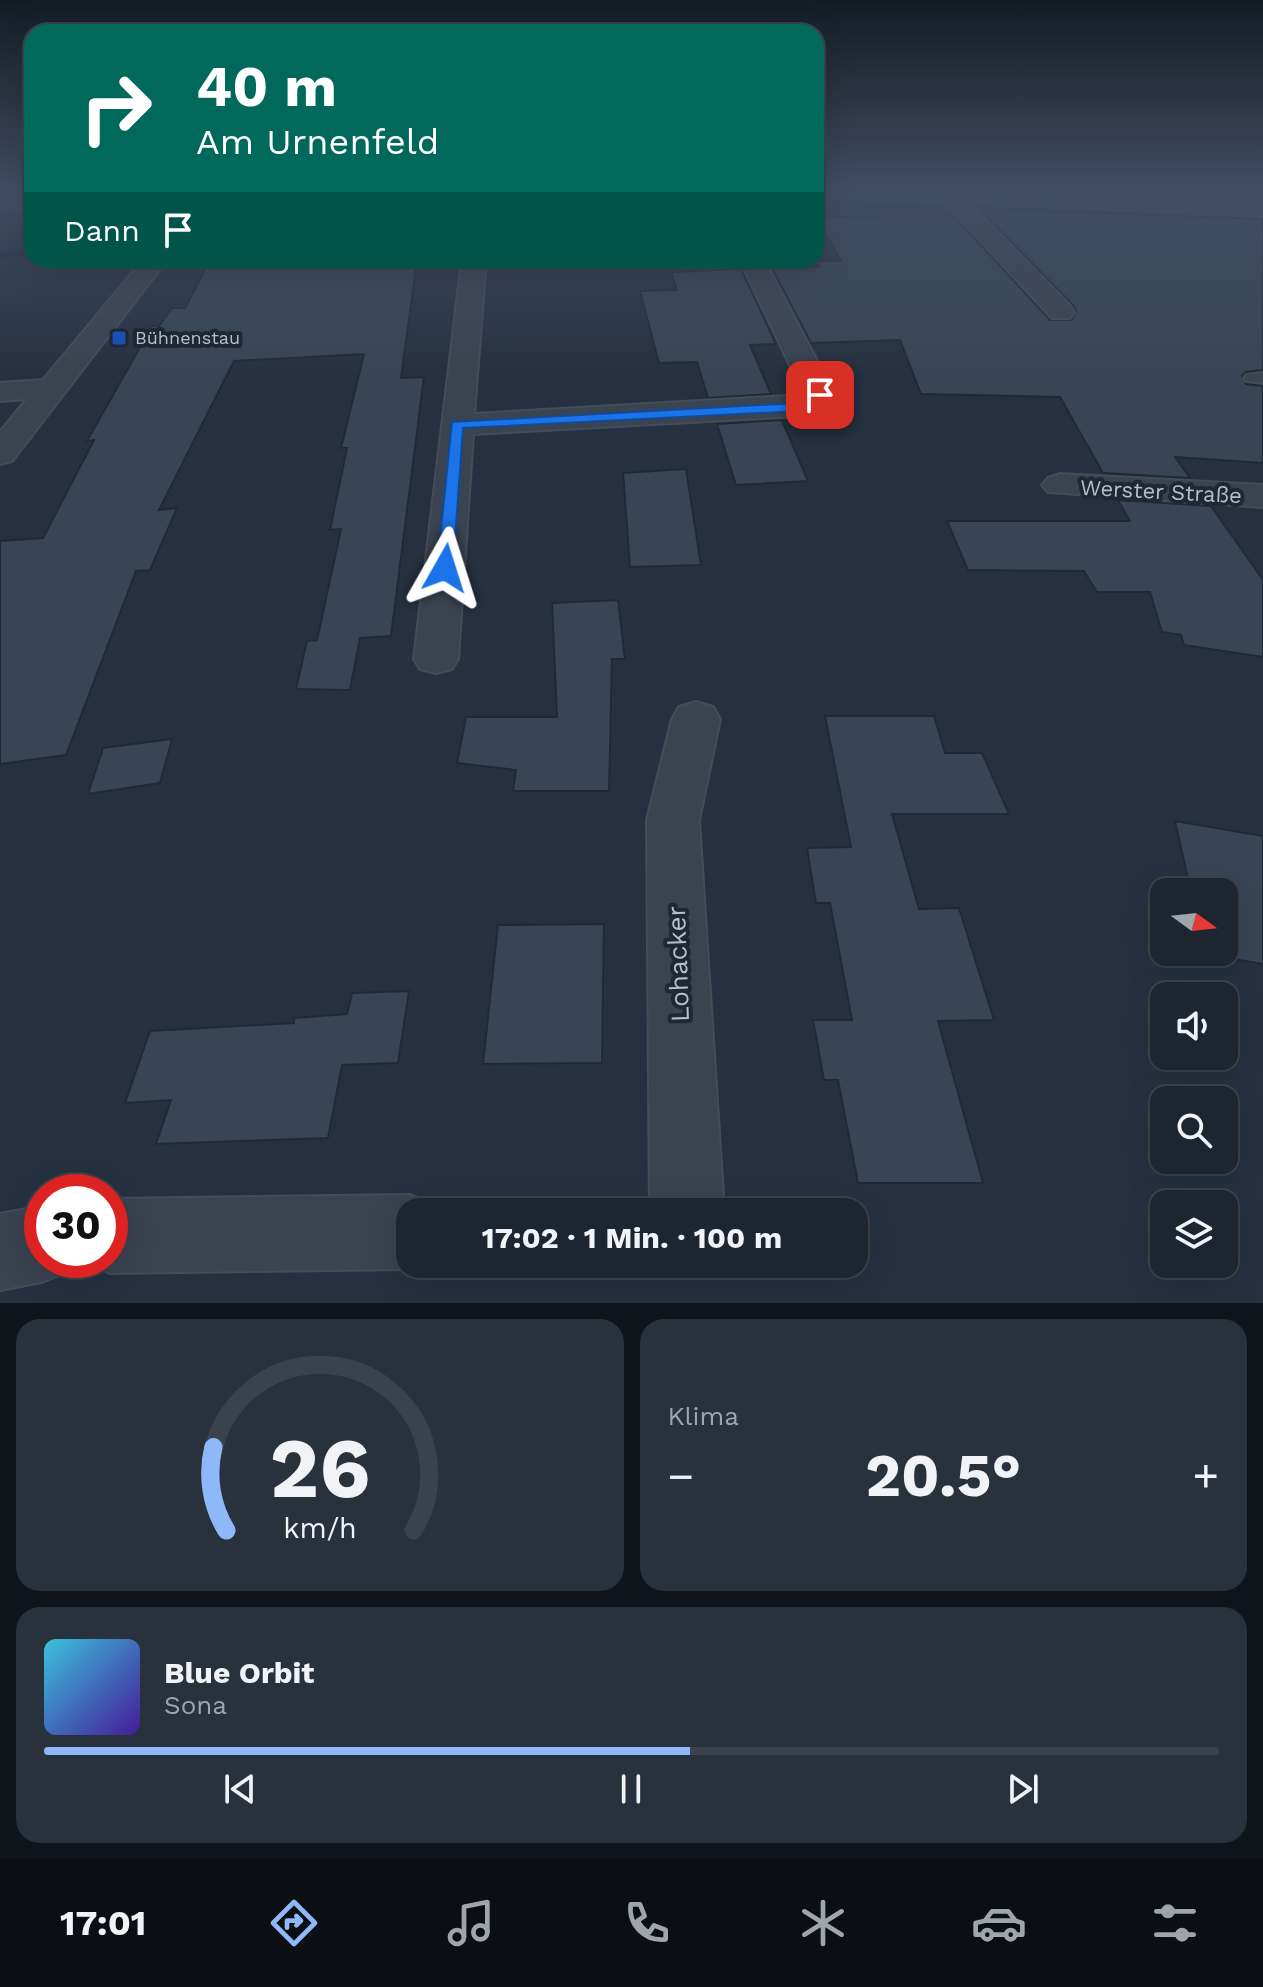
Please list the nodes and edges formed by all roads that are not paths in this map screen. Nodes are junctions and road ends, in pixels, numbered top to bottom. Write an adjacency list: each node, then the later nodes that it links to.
1 (1005, 254): 5 (street)
2 (148, 268): 6 (street)
3 (473, 268): 8 (street)
4 (756, 268): 8 (street)
5 (1061, 312)
6 (50, 389): 7 (street); 9 (street)
7 (0, 392)
8 (457, 425): 12 (street)
9 (0, 454)
10 (1060, 485): 11 (street, Werster Straße)
11 (1263, 496)
12 (436, 659)
13 (696, 719): 14 (street, Lohacker)
14 (686, 1198)
15 (396, 1232): 16 (street)
16 (128, 1236)
17 (24, 1247): 18 (street)
18 (0, 1252)

